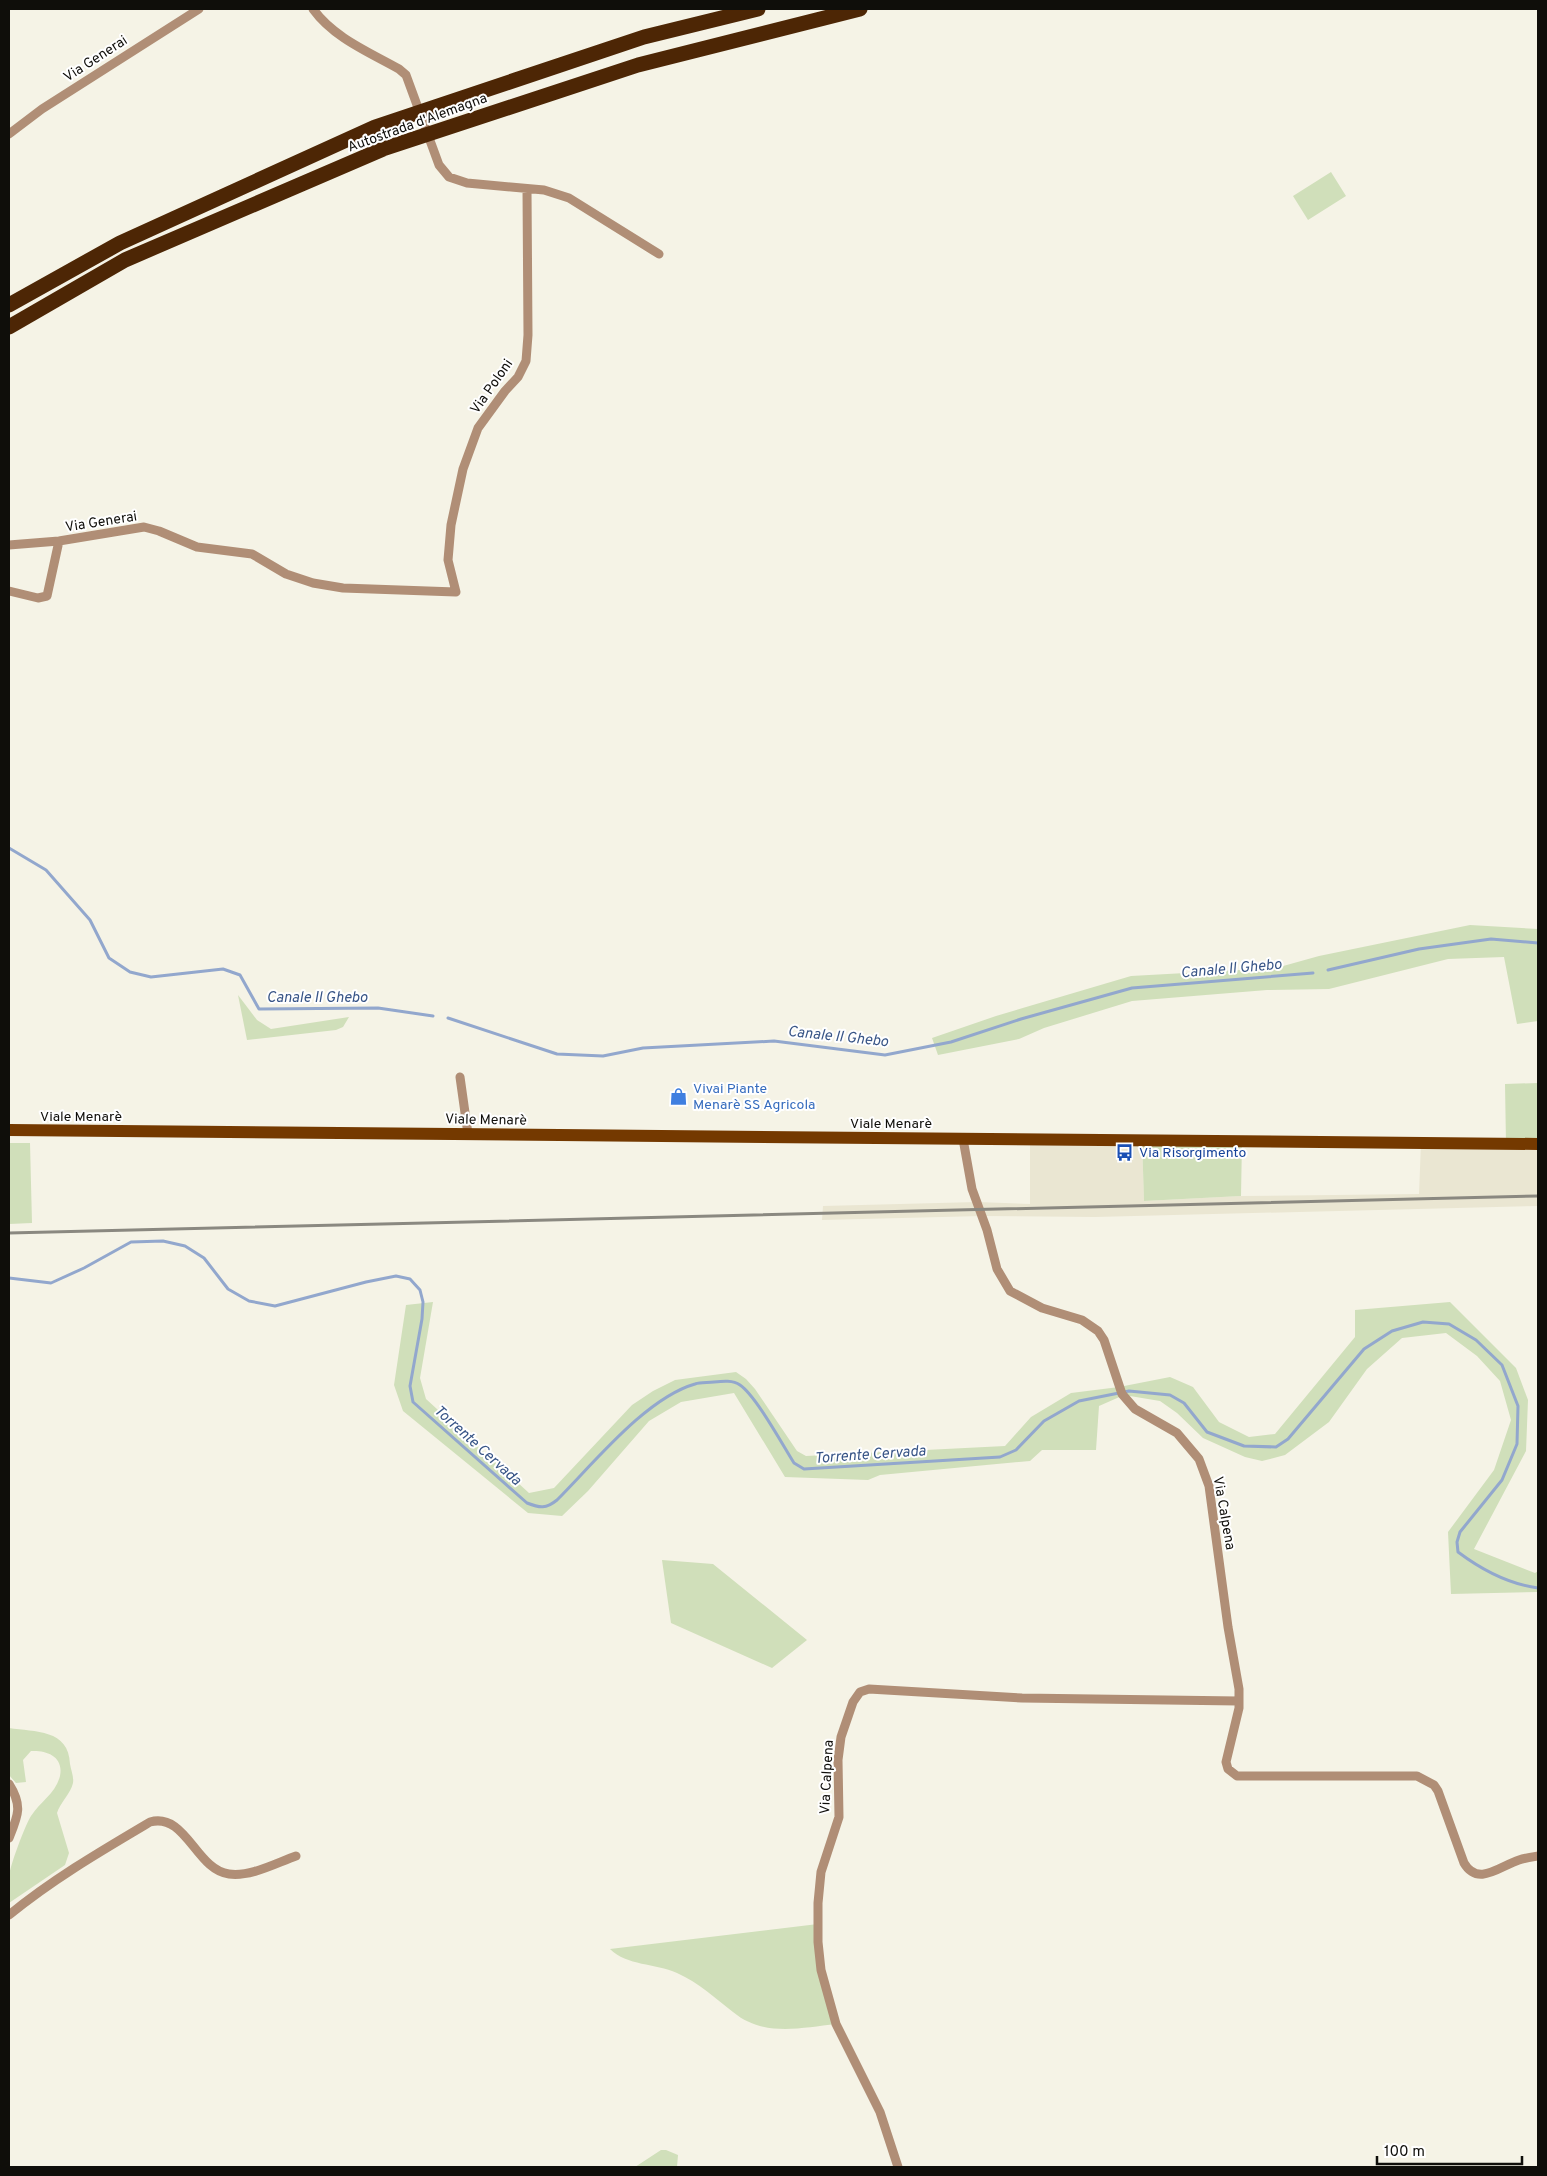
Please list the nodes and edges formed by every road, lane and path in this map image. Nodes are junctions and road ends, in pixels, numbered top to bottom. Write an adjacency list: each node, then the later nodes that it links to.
1 (199, 9): 5 (street, Via Generai)
2 (313, 9): 6 (street)
3 (758, 9): 8 (highway, Autostrada d'Alemagna)
4 (860, 9): 9 (highway, Autostrada d'Alemagna)
5 (9, 134)
6 (527, 190): 7 (street); 13 (street, Via Poloni)
7 (659, 254)
8 (9, 306)
9 (9, 327)
10 (59, 541): 11 (street, Via Generai); 12 (street); 13 (street, Via Generai)
11 (9, 545)
12 (9, 591)
13 (456, 592)
14 (460, 1077): 16 (street)
15 (9, 1130): 16 (main road, Viale Menarè)
16 (468, 1134): 17 (main road, Viale Menarè)
17 (963, 1139): 18 (main road); 19 (street, Via Calpena)
18 (1538, 1144)
19 (1238, 1701): 23 (street, Via Calpena); 25 (street, Via Calpena)
20 (9, 1784): 21 (street)
21 (9, 1838)
22 (296, 1856): 24 (street)
23 (1538, 1856)
24 (9, 1916)
25 (898, 2167)

